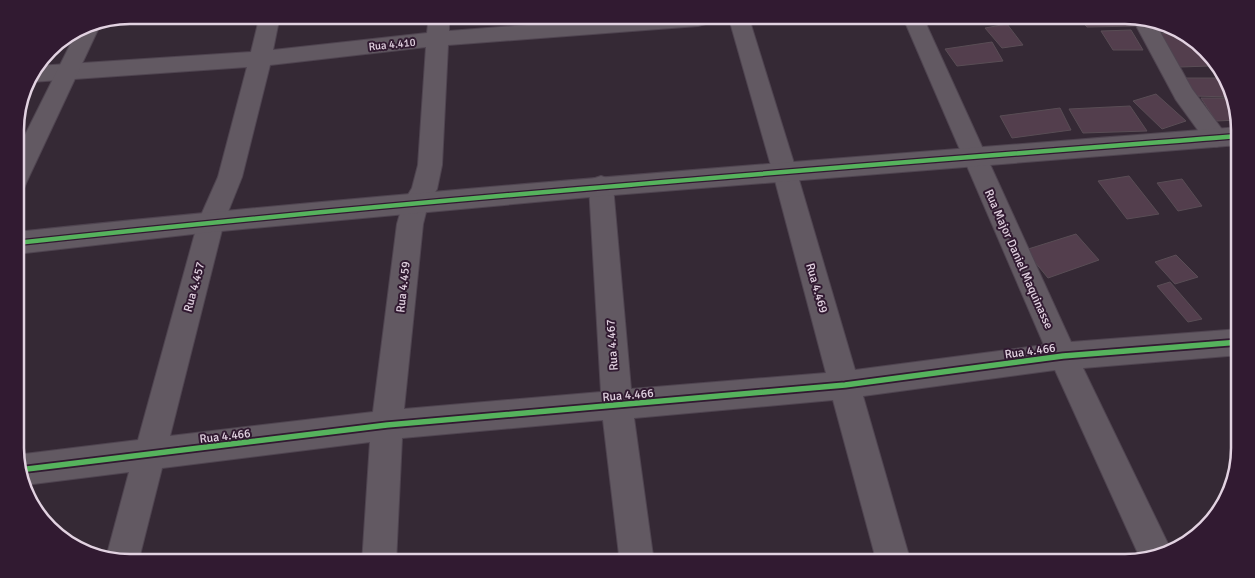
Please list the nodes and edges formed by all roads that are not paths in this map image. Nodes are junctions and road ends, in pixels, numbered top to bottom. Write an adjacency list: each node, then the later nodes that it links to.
1 (268, 24): 9 (street, Rua 4.457)
2 (438, 24): 8 (street, Rua 4.459)
3 (558, 24): 8 (street, Rua 4.410)
4 (741, 24): 15 (street, Rua 4.469)
5 (916, 24): 13 (street, Rua Major Daniel Maquinasse)
6 (1146, 26): 12 (street)
7 (87, 33): 10 (street)
8 (437, 39): 9 (street, Rua 4.410); 17 (street, Rua 4.459)
9 (259, 59): 10 (street, Rua 4.410); 18 (street, Rua 4.457)
10 (70, 71): 11 (street, Rua 4.410); 14 (street)
11 (41, 73)
12 (1228, 137): 13 (street)
13 (973, 157): 15 (street); 21 (street, Rua Major Daniel Maquinasse)
14 (24, 163)
15 (785, 173): 16 (street); 22 (street, Rua 4.469)
16 (601, 186): 17 (street); 23 (street, Rua 4.467)
17 (416, 203): 18 (street); 24 (street, Rua 4.459)
18 (211, 222): 19 (street); 25 (street, Rua 4.457)
19 (24, 242)
20 (1231, 343): 21 (street, Rua 4.466)
21 (1063, 356): 22 (street, Rua 4.466); 27 (street, Rua Major Daniel Maquinasse)
22 (845, 385): 23 (street, Rua 4.466); 31 (street, Rua 4.469)
23 (617, 406): 24 (street, Rua 4.466); 30 (street, Rua 4.467)
24 (388, 425): 25 (street, Rua 4.466); 29 (street, Rua 4.459)
25 (150, 455): 26 (street, Rua 4.466); 28 (street, Rua 4.457)
26 (26, 469)
27 (1154, 550)
28 (124, 554)
29 (380, 554)
30 (636, 554)
31 (892, 554)

